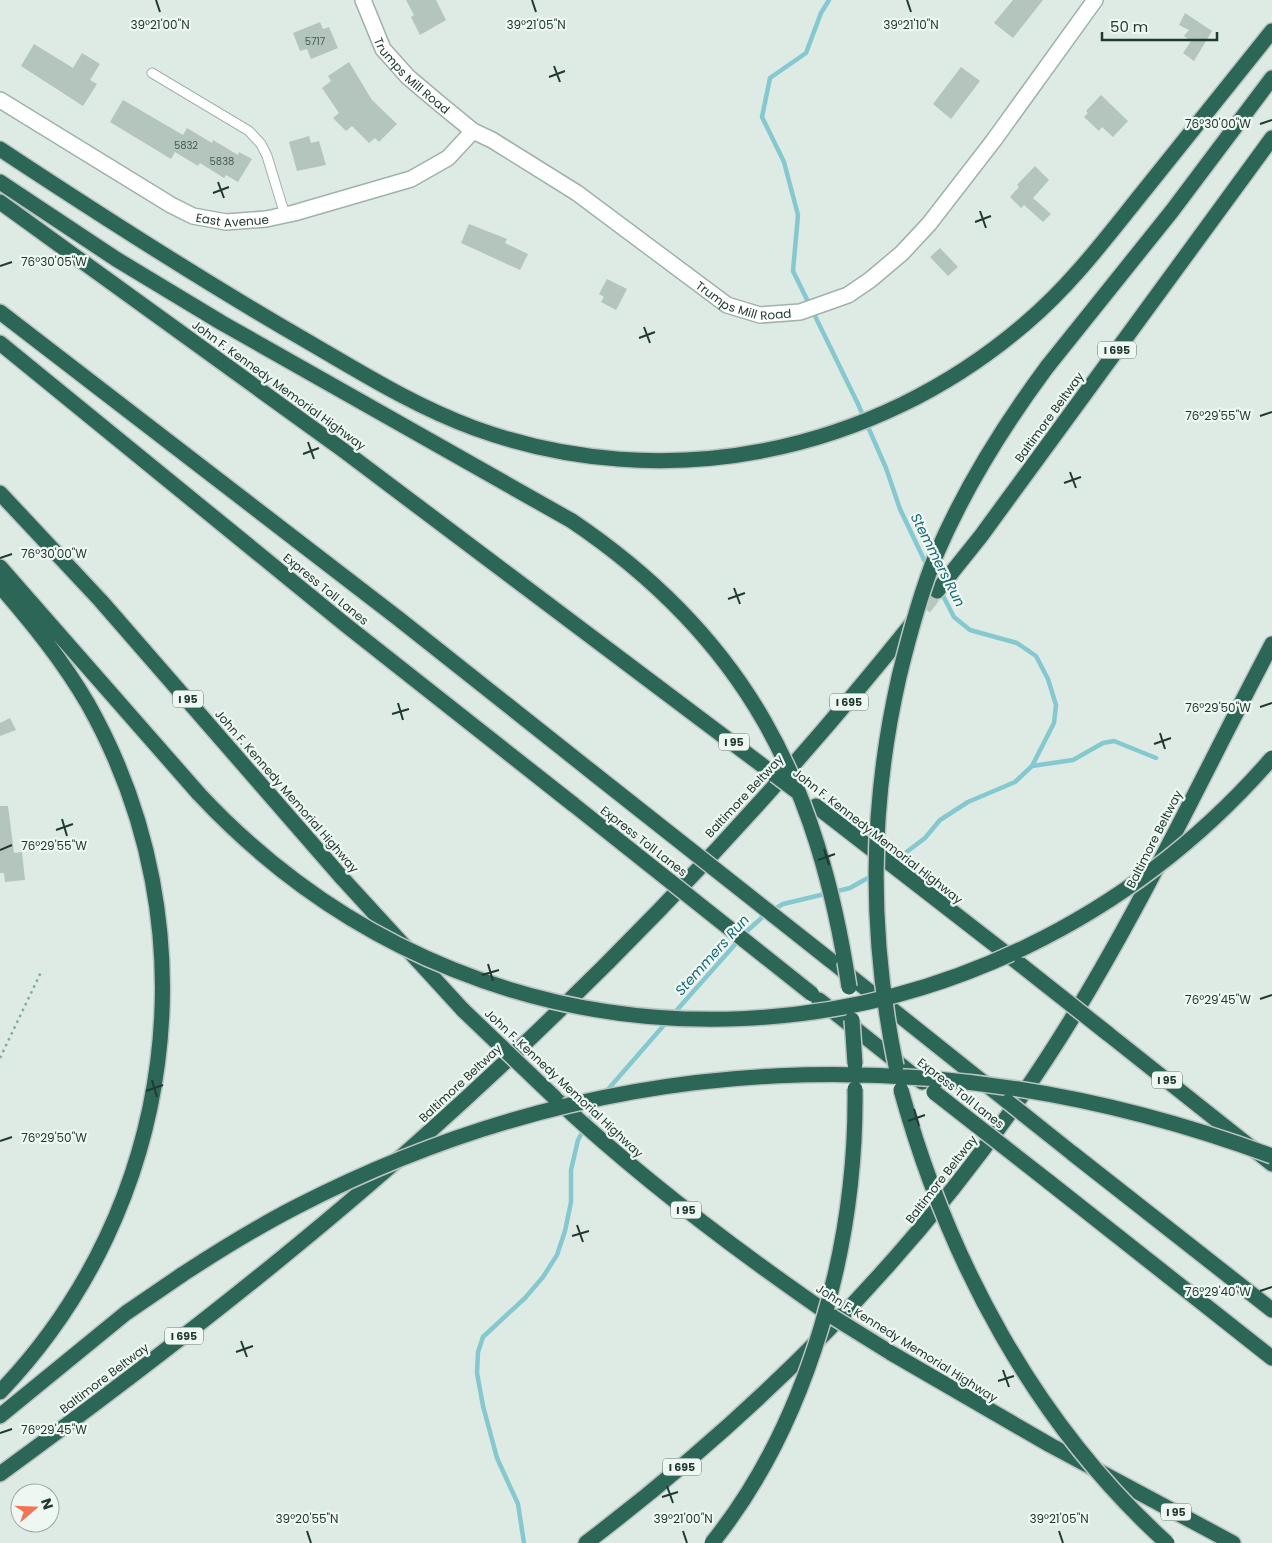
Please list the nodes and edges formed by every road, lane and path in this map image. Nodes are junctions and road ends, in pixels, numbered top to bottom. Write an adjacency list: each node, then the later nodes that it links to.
1 (363, 0): 7 (street, Trumps Mill Road)
2 (1095, 0): 7 (street, Trumps Mill Road)
3 (1272, 30): 9 (highway)
4 (152, 73): 12 (lane)
5 (1272, 78): 33 (highway, bridge)
6 (0, 100): 12 (street, East Avenue)
7 (473, 131): 12 (street, East Avenue)
8 (1272, 138): 18 (highway, Baltimore Beltway / I 695)
9 (0, 149)
10 (0, 182): 32 (highway, bridge)
11 (0, 202): 25 (highway, John F. Kennedy Memorial Highway / I 95, bridge)
12 (284, 215)
13 (0, 312): 26 (highway, Express Toll Lanes, bridge)
14 (0, 343): 27 (highway, Express Toll Lanes, bridge)
15 (0, 493): 34 (highway, John F. Kennedy Memorial Highway / I 95, bridge)
16 (0, 567): 21 (highway, bridge)
17 (0, 586): 28 (highway)
18 (937, 591)
19 (924, 608): 30 (highway, Baltimore Beltway / I 695)
20 (1272, 644): 31 (highway, Baltimore Beltway / I 695)
21 (1272, 758)
22 (42, 970): 23 (path)
23 (0, 1058)
24 (1272, 1156): 29 (highway, bridge)
25 (1272, 1164)
26 (1272, 1310)
27 (1272, 1358)
28 (0, 1392)
29 (0, 1416)
30 (0, 1474)
31 (586, 1543)
32 (712, 1543)
33 (1167, 1543)
34 (1233, 1543)

